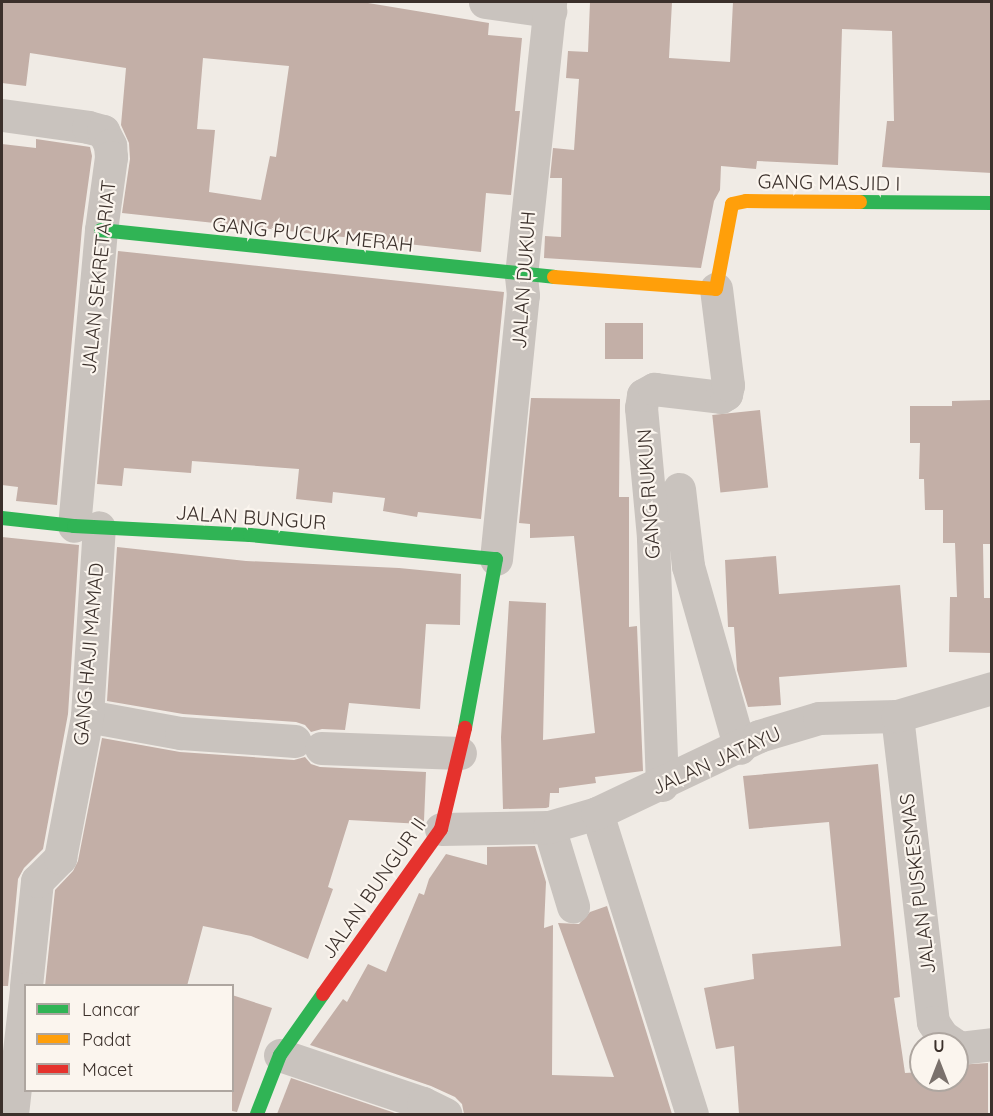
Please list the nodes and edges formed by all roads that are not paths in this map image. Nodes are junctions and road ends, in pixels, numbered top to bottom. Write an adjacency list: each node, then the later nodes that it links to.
1 (485, 2): 2 (street)
2 (550, 6): 6 (street, JALAN DUKUH)
3 (2, 115): 5 (street, JALAN SEKRETARIAT)
4 (992, 203): 7 (street, GANG MASJID I)
5 (101, 230): 6 (street, GANG PUCUK MERAH); 10 (street, JALAN SEKRETARIAT)
6 (521, 275): 7 (street); 11 (street, JALAN DUKUH)
7 (716, 289): 17 (street, GANG RUKUN)
8 (679, 489): 15 (street)
9 (2, 518): 10 (street, JALAN BUNGUR)
10 (86, 526): 11 (street, JALAN BUNGUR); 13 (street, GANG HAJI MAMAD)
11 (496, 559): 16 (street, JALAN BUNGUR II)
12 (992, 688): 14 (street, JALAN JATAYU)
13 (87, 716): 16 (street); 22 (street, GANG HAJI MAMAD)
14 (897, 716): 15 (street, JALAN JATAYU); 24 (street, JALAN PUSKESMAS)
15 (740, 748): 17 (street, JALAN JATAYU)
16 (460, 753): 20 (street, JALAN BUNGUR II)
17 (662, 785): 18 (street, JALAN JATAYU)
18 (597, 813): 19 (street, JALAN JATAYU); 31 (street)
19 (549, 827): 20 (street, JALAN JATAYU); 21 (street)
20 (441, 829): 27 (street, JALAN BUNGUR II)
21 (573, 906)
22 (26, 984)
23 (24, 1005): 28 (street, GANG HAJI MAMAD)
24 (939, 1032)
25 (992, 1044): 26 (street, JALAN PUSKESMAS)
26 (969, 1047)
27 (280, 1055): 29 (street, JALAN BUNGUR II); 30 (street)
28 (12, 1114)
29 (257, 1114)
30 (446, 1114)
31 (692, 1114)

